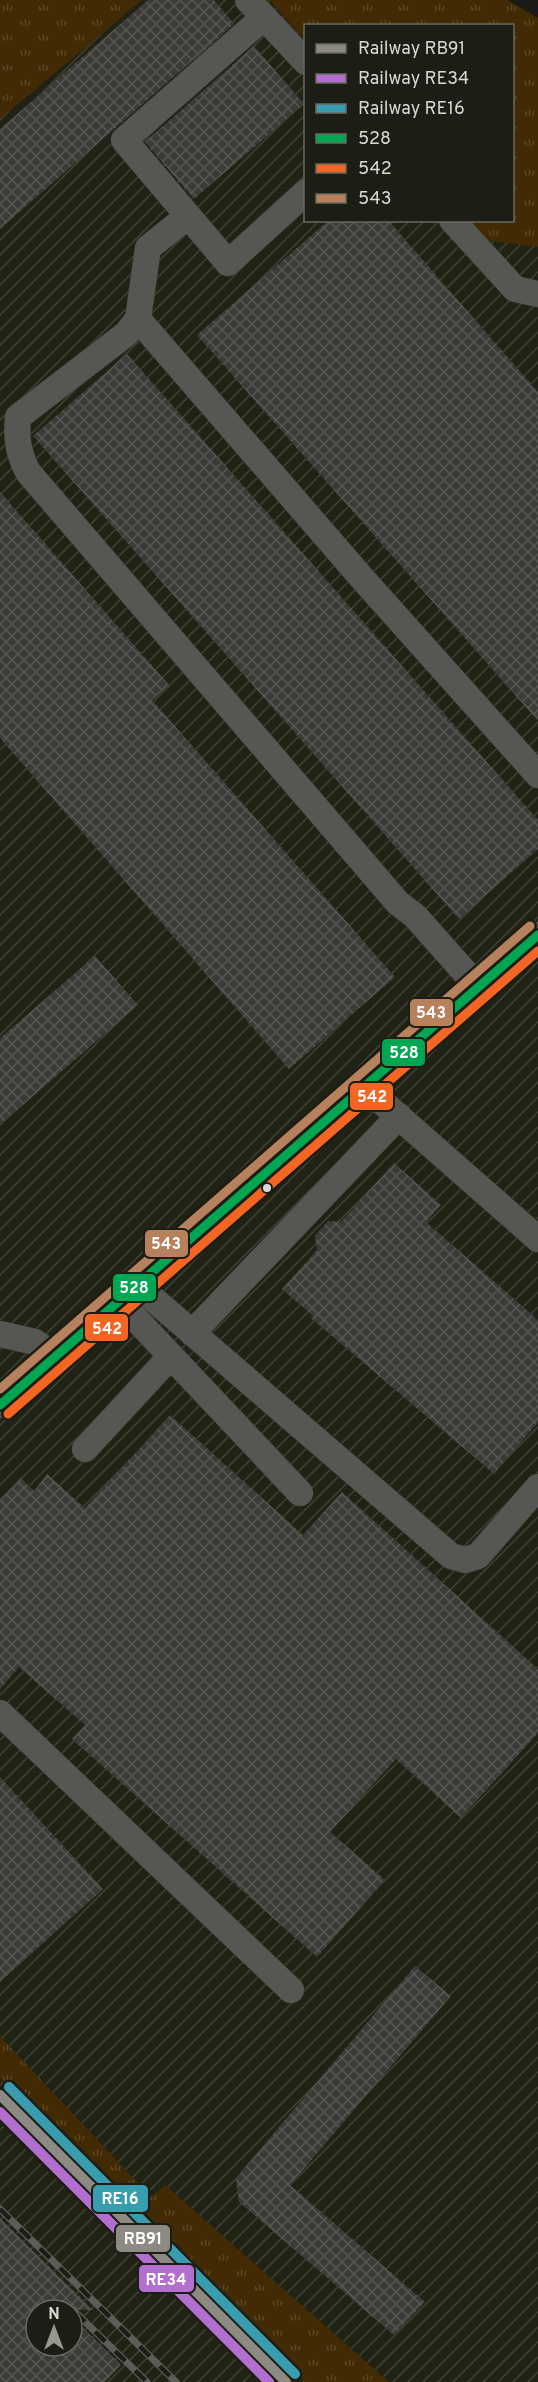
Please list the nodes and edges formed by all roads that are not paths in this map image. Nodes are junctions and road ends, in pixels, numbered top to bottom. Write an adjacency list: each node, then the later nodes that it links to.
1 (256, 9): 2 (street); 4 (street)
2 (304, 60)
3 (304, 194): 4 (street)
4 (188, 216): 7 (street)
5 (454, 222): 6 (street)
6 (538, 294)
7 (138, 319): 8 (street); 10 (street)
8 (538, 775)
9 (538, 935): 10 (street)
10 (478, 987): 11 (street)
11 (364, 1086): 12 (street); 14 (street)
12 (399, 1116): 13 (street); 16 (street)
13 (538, 1239)
14 (128, 1293): 16 (street); 17 (street); 18 (street)
15 (0, 1334): 18 (street)
16 (192, 1334): 21 (street)
17 (171, 1356): 20 (street); 22 (street)
18 (56, 1357): 19 (street)
19 (0, 1405)
20 (85, 1449)
21 (538, 1487)
22 (300, 1493)
23 (0, 1713): 24 (street)
24 (291, 1990)

